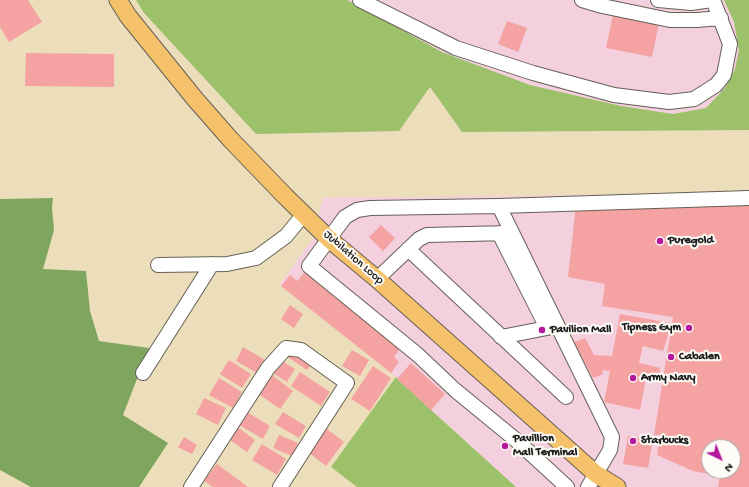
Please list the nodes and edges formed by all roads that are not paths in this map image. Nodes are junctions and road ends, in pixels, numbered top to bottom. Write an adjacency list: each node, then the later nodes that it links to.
1 (118, 0): 9 (main road, Jubilation Loop)
2 (360, 0): 6 (street)
3 (582, 0): 6 (street)
4 (658, 0): 5 (street)
5 (712, 0): 6 (street)
6 (721, 18)
7 (749, 198): 8 (street)
8 (499, 206): 10 (street); 11 (street)
9 (304, 214): 11 (main road, Jubilation Loop); 13 (street)
10 (505, 233): 12 (street); 16 (street); 19 (street)
11 (330, 239): 15 (main road, Jubilation Loop); 22 (street)
12 (408, 249): 15 (street); 16 (street)
13 (212, 264): 14 (street); 17 (street)
14 (158, 265)
15 (377, 279): 19 (main road, Jubilation Loop)
16 (501, 337): 18 (street)
17 (143, 373)
18 (566, 397)
19 (592, 480): 23 (main road, Jubilation Loop)
20 (191, 487): 21 (street)
21 (280, 487)
22 (567, 487)
23 (617, 487)

